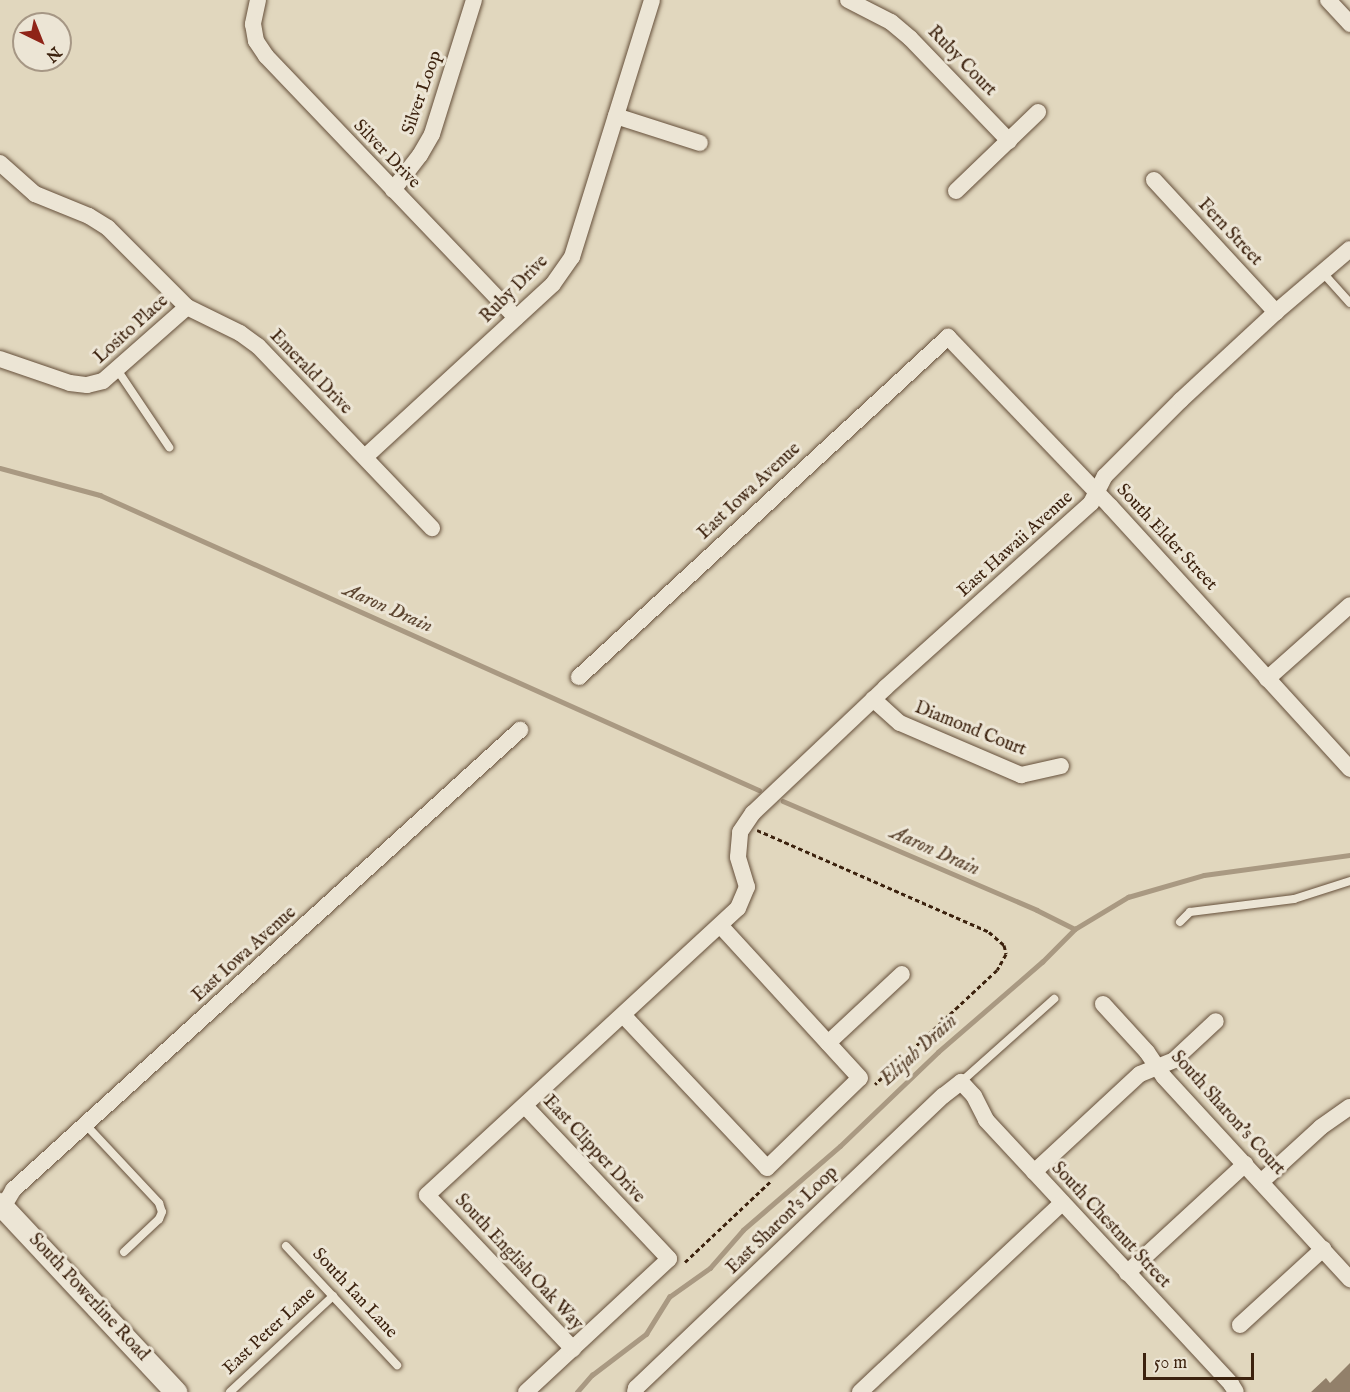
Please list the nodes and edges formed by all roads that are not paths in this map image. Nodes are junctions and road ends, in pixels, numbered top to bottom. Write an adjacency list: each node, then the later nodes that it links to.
1 (474, 0): 13 (street, Silver Loop)
2 (652, 0): 8 (street, Ruby Drive)
3 (848, 0): 9 (street, Ruby Court)
4 (1328, 0): 6 (street)
5 (257, 3): 13 (street, Silver Drive)
6 (1350, 24)
7 (1038, 112): 9 (street)
8 (616, 116): 10 (street); 20 (street, Ruby Drive)
9 (1009, 141): 14 (street)
10 (700, 143)
11 (0, 163): 18 (street, Emerald Drive)
12 (1154, 180): 19 (street, Fern Street)
13 (393, 190): 20 (street, Silver Drive)
14 (956, 191)
15 (1350, 249): 16 (street, East Hawaii Avenue)
16 (1323, 273): 17 (lane); 19 (street, East Hawaii Avenue)
17 (1350, 303)
18 (187, 307): 23 (street, Losito Place); 25 (street, Emerald Drive)
19 (1276, 312): 26 (street, East Hawaii Avenue)
20 (516, 318): 25 (street, Ruby Drive)
21 (948, 337): 26 (street, South Elder Street); 29 (street, East Iowa Avenue)
22 (0, 359): 23 (street, Losito Place)
23 (118, 371): 24 (lane)
24 (169, 447)
25 (365, 457): 27 (street, Emerald Drive)
26 (1096, 492): 30 (street, South Elder Street); 31 (street, East Hawaii Avenue)
27 (432, 528)
28 (1350, 605): 30 (street)
29 (579, 677)
30 (1267, 679): 34 (street, South Elder Street)
31 (873, 699): 33 (street, Diamond Court); 35 (street, East Hawaii Avenue)
32 (520, 730): 49 (street, East Iowa Avenue)
33 (1061, 766)
34 (1350, 770)
35 (749, 819): 38 (street, East Clipper Drive)
36 (1350, 881): 37 (lane)
37 (1180, 922)
38 (720, 925): 42 (street, East Clipper Drive); 44 (street)
39 (902, 974): 44 (street)
40 (1054, 999): 46 (lane)
41 (1103, 1004): 45 (street, South Sharon's Court)
42 (623, 1015): 44 (street); 47 (street, East Clipper Drive)
43 (1216, 1021): 45 (street)
44 (828, 1043)
45 (1157, 1066): 50 (street, South Sharon's Court); 51 (street)
46 (961, 1082): 51 (street, South Chestnut Street); 67 (street, East Sharon's Loop)
47 (525, 1106): 62 (street, East Clipper Drive); 62 (street, South English Oak Way)
48 (1350, 1107): 52 (street)
49 (86, 1125): 54 (street, East Iowa Avenue); 57 (lane)
50 (1245, 1164): 52 (street, South Sharon's Court); 58 (street)
51 (1034, 1172): 53 (street, South Chestnut Street)
52 (1261, 1182): 56 (street, South Sharon's Court)
53 (1062, 1203): 58 (street, South Chestnut Street); 68 (street)
54 (1, 1208): 64 (street, South Powerline Road)
55 (286, 1246): 60 (lane, South Ian Lane)
56 (1323, 1249): 59 (street, South Sharon's Court); 61 (street)
57 (124, 1252)
58 (1127, 1273): 69 (street, South Chestnut Street)
59 (1350, 1279)
60 (333, 1296): 63 (lane, South Ian Lane); 65 (lane, East Peter Lane)
61 (1240, 1325)
62 (573, 1349): 66 (street, East Clipper Drive)
63 (397, 1365)
64 (176, 1392)
65 (230, 1392)
66 (526, 1392)
67 (635, 1392)
68 (860, 1392)
69 (1236, 1392)

